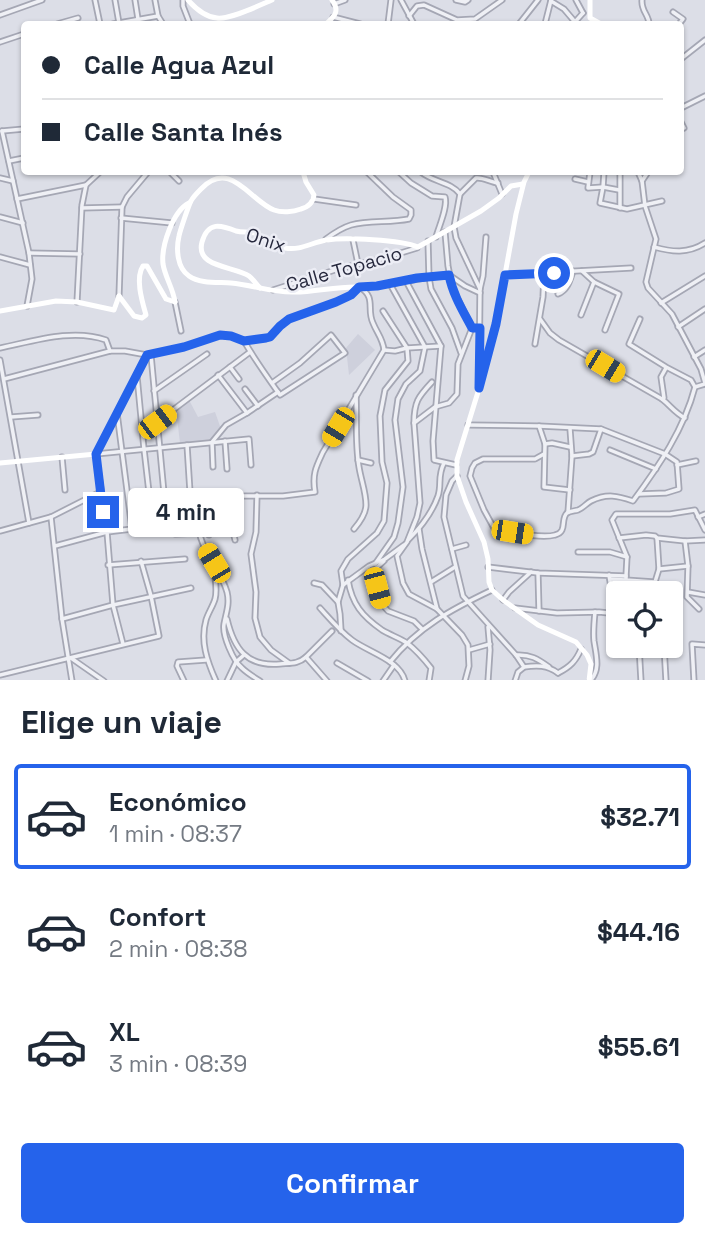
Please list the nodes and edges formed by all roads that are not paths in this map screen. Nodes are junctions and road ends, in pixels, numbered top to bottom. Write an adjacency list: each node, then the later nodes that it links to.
1 (42, 0): 22 (street)
2 (95, 0): 29 (street)
3 (115, 0): 30 (street)
4 (135, 0): 27 (street)
5 (155, 0): 23 (street)
6 (185, 0): 33 (street); 34 (street)
7 (272, 0): 35 (street)
8 (345, 0): 19 (street)
9 (391, 0): 38 (street)
10 (401, 0): 24 (street)
11 (456, 0): 12 (street)
12 (468, 0)
13 (502, 0): 24 (street)
14 (538, 0): 40 (street)
15 (576, 0): 21 (street)
16 (590, 0): 44 (street)
17 (642, 0): 45 (street)
18 (551, 1): 41 (street); 42 (street)
19 (333, 2): 25 (street)
20 (673, 12): 46 (street)
21 (583, 13): 43 (street); 44 (street)
22 (0, 15)
23 (158, 16): 27 (street); 32 (street)
24 (409, 16): 39 (street)
25 (333, 17): 36 (street); 37 (street)
26 (78, 18): 28 (street)
27 (138, 19): 31 (street)
28 (68, 21)
29 (99, 21)
30 (119, 21)
31 (128, 21)
32 (159, 21)
33 (189, 21)
34 (219, 21)
35 (223, 21)
36 (329, 21)
37 (348, 21)
38 (388, 21)
39 (412, 21)
40 (521, 21)
41 (546, 21)
42 (574, 21)
43 (576, 21)
44 (591, 21)
45 (649, 21)
46 (681, 21)
47 (21, 35): 49 (street)
48 (705, 40): 50 (street)
49 (0, 42)
50 (684, 57)
51 (705, 96): 52 (street)
52 (684, 106)
53 (21, 129): 54 (street)
54 (1, 131): 56 (street)
55 (21, 159): 56 (street)
56 (9, 161): 73 (street)
57 (97, 175): 78 (street)
58 (146, 175): 89 (street)
59 (173, 175): 74 (street)
60 (304, 175): 83 (street)
61 (370, 175): 101 (street)
62 (402, 175): 98 (street)
63 (426, 175): 81 (street)
64 (494, 175): 77 (street)
65 (589, 175): 76 (street)
66 (604, 175): 79 (street)
67 (620, 175): 80 (street)
68 (639, 175): 75 (street)
69 (646, 175): 75 (street)
70 (525, 176): 82 (street); 116 (street)
71 (0, 178): 73 (street)
72 (575, 179): 76 (street)
73 (13, 181): 84 (street)
74 (179, 181)
75 (642, 181): 88 (street)
76 (588, 182): 79 (street)
77 (498, 183): 81 (street); 82 (street)
78 (86, 185): 84 (street); 90 (street)
79 (603, 187): 80 (street); 91 (street)
80 (620, 190): 91 (street)
81 (460, 194): 96 (street)
82 (502, 194): 96 (street)
83 (314, 197): 86 (street); 87 (street)
84 (17, 199): 94 (street)
85 (662, 201): 88 (street)
86 (189, 203): 95 (street); 123 (street)
87 (356, 205)
88 (645, 206): 91 (street); 105 (street)
89 (122, 207): 90 (street); 93 (street)
90 (82, 208): 107 (street)
91 (620, 208)
92 (0, 217): 94 (street)
93 (121, 218): 95 (street); 127 (street)
94 (23, 223): 106 (street)
95 (172, 223): 128 (street)
96 (454, 227): 97 (street); 125 (street)
97 (445, 232): 98 (street); 115 (street)
98 (436, 237): 102 (street)
99 (486, 237): 125 (street)
100 (353, 240): 101 (street, Onix); 104 (street, Onix); 109 (street)
101 (322, 241): 123 (street, Onix)
102 (428, 241): 104 (street); 118 (street)
103 (705, 243): 105 (street)
104 (418, 247): 109 (street, Calle Topacio)
105 (654, 247): 130 (street)
106 (29, 253): 107 (street); 110 (street)
107 (80, 254): 129 (street)
108 (0, 257): 110 (street)
109 (358, 264): 124 (street, Calle Topacio)
110 (30, 265): 131 (street)
111 (631, 268): 113 (street)
112 (573, 271): 113 (street); 114 (street); 126 (street)
113 (582, 271): 120 (street)
114 (544, 274): 116 (street); 136 (street)
115 (449, 275): 118 (street); 125 (street); 139 (street)
116 (505, 275): 169 (street)
117 (705, 276): 130 (street)
118 (429, 277): 119 (street); 154 (street)
119 (406, 281): 121 (street); 145 (street)
120 (594, 282): 135 (street); 141 (street)
121 (390, 284): 122 (street); 146 (street)
122 (359, 287): 124 (street); 143 (street); 149 (street)
123 (260, 288): 124 (street)
124 (271, 290)
125 (480, 291): 140 (street)
126 (558, 294)
127 (119, 296): 128 (street); 129 (street)
128 (175, 302): 142 (street)
129 (77, 303): 131 (street)
130 (662, 303): 138 (street)
131 (27, 306): 133 (street)
132 (705, 309): 138 (street)
133 (0, 311)
134 (383, 312): 148 (street)
135 (581, 315)
136 (540, 319): 144 (street); 176 (street)
137 (640, 319): 159 (street)
138 (678, 327): 156 (street)
139 (472, 328): 140 (street); 154 (street)
140 (480, 328): 169 (street)
141 (605, 330)
142 (181, 331)
143 (244, 341): 152 (street); 155 (street)
144 (535, 344)
145 (441, 346): 146 (street); 178 (street)
146 (425, 347): 148 (street); 259 (street)
147 (0, 348): 151 (street)
148 (407, 348): 149 (street); 275 (street)
149 (384, 350): 175 (street)
150 (705, 350): 156 (street)
151 (110, 351): 155 (street); 163 (street)
152 (250, 352): 158 (street); 166 (street)
153 (207, 354): 172 (street)
154 (461, 354): 178 (street)
155 (149, 355): 161 (street); 172 (street)
156 (694, 357): 160 (street)
157 (0, 360): 163 (street)
158 (230, 366): 162 (street); 164 (street)
159 (666, 367): 168 (street); 176 (street)
160 (704, 373): 167 (street)
161 (137, 375): 179 (street); 196 (street)
162 (218, 375): 180 (street); 184 (street)
163 (4, 379): 171 (street)
164 (239, 379)
165 (432, 382): 185 (street)
166 (272, 383): 174 (street); 174 (street)
167 (705, 384): 168 (street)
168 (695, 387): 183 (street)
169 (479, 388): 186 (street)
170 (245, 390): 177 (street)
171 (6, 391): 173 (street); 182 (street)
172 (155, 391): 184 (street)
173 (0, 393)
174 (279, 394): 177 (street)
175 (356, 394): 204 (street); 223 (street)
176 (662, 399): 183 (street)
177 (258, 406): 180 (street)
178 (435, 407): 185 (street); 209 (street)
179 (117, 411): 198 (street); 199 (street)
180 (247, 413): 191 (street)
181 (38, 415): 182 (street)
182 (11, 416): 205 (street)
183 (685, 418): 201 (street)
184 (157, 422): 194 (street)
185 (414, 422): 249 (street)
186 (468, 425): 187 (street); 211 (street)
187 (539, 426): 188 (street); 192 (street)
188 (570, 429): 189 (street); 195 (street)
189 (601, 429): 201 (street); 202 (street)
190 (225, 441): 191 (street); 210 (street); 214 (street)
191 (212, 442): 193 (street); 213 (street)
192 (545, 444): 195 (street); 200 (street)
193 (187, 445): 194 (street); 220 (street)
194 (159, 447): 196 (street); 234 (street)
195 (571, 447): 202 (street)
196 (144, 449): 198 (street); 235 (street)
197 (610, 450): 215 (street)
198 (123, 452): 199 (street); 238 (street)
199 (96, 454): 203 (street); 219 (street)
200 (544, 454): 218 (street); 228 (street)
201 (665, 454): 212 (street); 215 (street)
202 (572, 456): 218 (street)
203 (62, 457): 205 (street); 217 (street)
204 (358, 460): 208 (street); 236 (street)
205 (18, 461): 207 (street); 232 (street)
206 (696, 461): 212 (street)
207 (0, 463)
208 (371, 463)
209 (444, 463): 211 (street); 221 (street)
210 (251, 465)
211 (456, 465): 216 (street)
212 (677, 465): 222 (street)
213 (213, 467)
214 (228, 469)
215 (656, 469): 222 (street)
216 (457, 476): 224 (street); 263 (street)
217 (65, 490)
218 (570, 490): 228 (street)
219 (100, 492): 230 (street); 241 (street)
220 (190, 492)
221 (439, 494): 224 (street); 237 (street)
222 (639, 494): 228 (street)
223 (257, 495): 225 (street); 313 (street)
224 (446, 495): 252 (street)
225 (231, 500): 226 (street); 246 (street)
226 (207, 509): 227 (street); 243 (street)
227 (199, 511): 233 (street); 242 (street)
228 (568, 512)
229 (705, 514): 231 (street)
230 (51, 517): 232 (street); 251 (street)
231 (698, 517): 239 (street); 244 (street)
232 (29, 523): 240 (street)
233 (174, 524): 234 (street); 242 (street)
234 (167, 525): 235 (street)
235 (153, 527): 238 (street)
236 (354, 528)
237 (419, 528): 249 (street); 273 (street)
238 (132, 529): 241 (street)
239 (705, 530)
240 (0, 531)
241 (107, 532): 251 (street); 260 (street)
242 (200, 533): 258 (street)
243 (209, 535)
244 (620, 538): 245 (street); 254 (street)
245 (657, 538): 248 (street); 264 (street)
246 (235, 540)
247 (705, 540): 248 (street)
248 (685, 541): 261 (street)
249 (407, 542): 256 (street); 287 (street)
250 (466, 545): 252 (street)
251 (55, 546): 294 (street)
252 (452, 549): 262 (street)
253 (578, 552): 254 (street)
254 (627, 557): 268 (street)
255 (185, 559): 257 (street)
256 (385, 559): 259 (street); 296 (street)
257 (141, 561): 260 (street); 280 (street)
258 (214, 563): 293 (street); 311 (street)
259 (375, 564): 269 (street)
260 (108, 565): 284 (street)
261 (688, 566): 264 (street); 278 (street)
262 (455, 567): 273 (street); 283 (street)
263 (488, 567): 265 (street); 277 (street)
264 (659, 569): 272 (street)
265 (531, 572): 266 (street); 281 (street)
266 (538, 573): 267 (street); 289 (street)
267 (610, 577): 268 (street); 270 (street)
268 (626, 578): 271 (street)
269 (348, 580): 275 (street); 299 (street)
270 (611, 581)
271 (648, 581)
272 (655, 581)
273 (431, 582): 287 (street)
274 (314, 583): 282 (street)
275 (343, 584): 282 (street)
276 (191, 587): 280 (street)
277 (492, 590): 281 (street); 283 (street)
278 (688, 592): 279 (street); 288 (street)
279 (705, 595)
280 (151, 596): 284 (street); 300 (street)
281 (503, 600): 286 (street)
282 (338, 602): 298 (street)
283 (468, 603): 292 (street); 295 (street)
284 (113, 605): 294 (street); 300 (street)
285 (320, 608): 298 (street)
286 (513, 608): 289 (street); 303 (street)
287 (437, 609): 292 (street)
288 (699, 609)
289 (539, 611): 290 (street)
290 (595, 612): 291 (street); 336 (street)
291 (606, 613)
292 (443, 615): 296 (street); 304 (street)
293 (227, 617): 305 (street); 312 (street)
294 (62, 619): 308 (street)
295 (488, 625): 301 (street); 306 (street)
296 (423, 629): 299 (street)
297 (332, 631): 307 (street)
298 (341, 631): 315 (street)
299 (406, 643): 315 (street); 331 (street)
300 (123, 644): 308 (street)
301 (489, 644): 304 (street); 333 (street)
302 (705, 645): 339 (street)
303 (582, 649): 317 (street); 335 (street)
304 (469, 650): 332 (street)
305 (244, 655): 312 (street); 313 (street)
306 (516, 655): 316 (street); 317 (street)
307 (306, 657): 313 (street); 319 (street)
308 (70, 658): 318 (street); 320 (street); 321 (street)
309 (640, 658): 337 (street)
310 (665, 658): 338 (street)
311 (206, 660): 322 (street); 323 (street)
312 (236, 663): 324 (street); 325 (street)
313 (289, 663)
314 (337, 663): 328 (street)
315 (392, 664): 329 (street); 330 (street)
316 (524, 667): 317 (street); 334 (street)
317 (553, 669)
318 (0, 675)
319 (322, 675): 326 (street); 327 (street)
320 (72, 680)
321 (103, 680)
322 (184, 680)
323 (216, 680)
324 (228, 680)
325 (258, 680)
326 (318, 680)
327 (326, 680)
328 (366, 680)
329 (384, 680)
330 (405, 680)
331 (429, 680)
332 (466, 680)
333 (488, 680)
334 (515, 680)
335 (590, 680)
336 (591, 680)
337 (641, 680)
338 (666, 680)
339 (694, 680)

